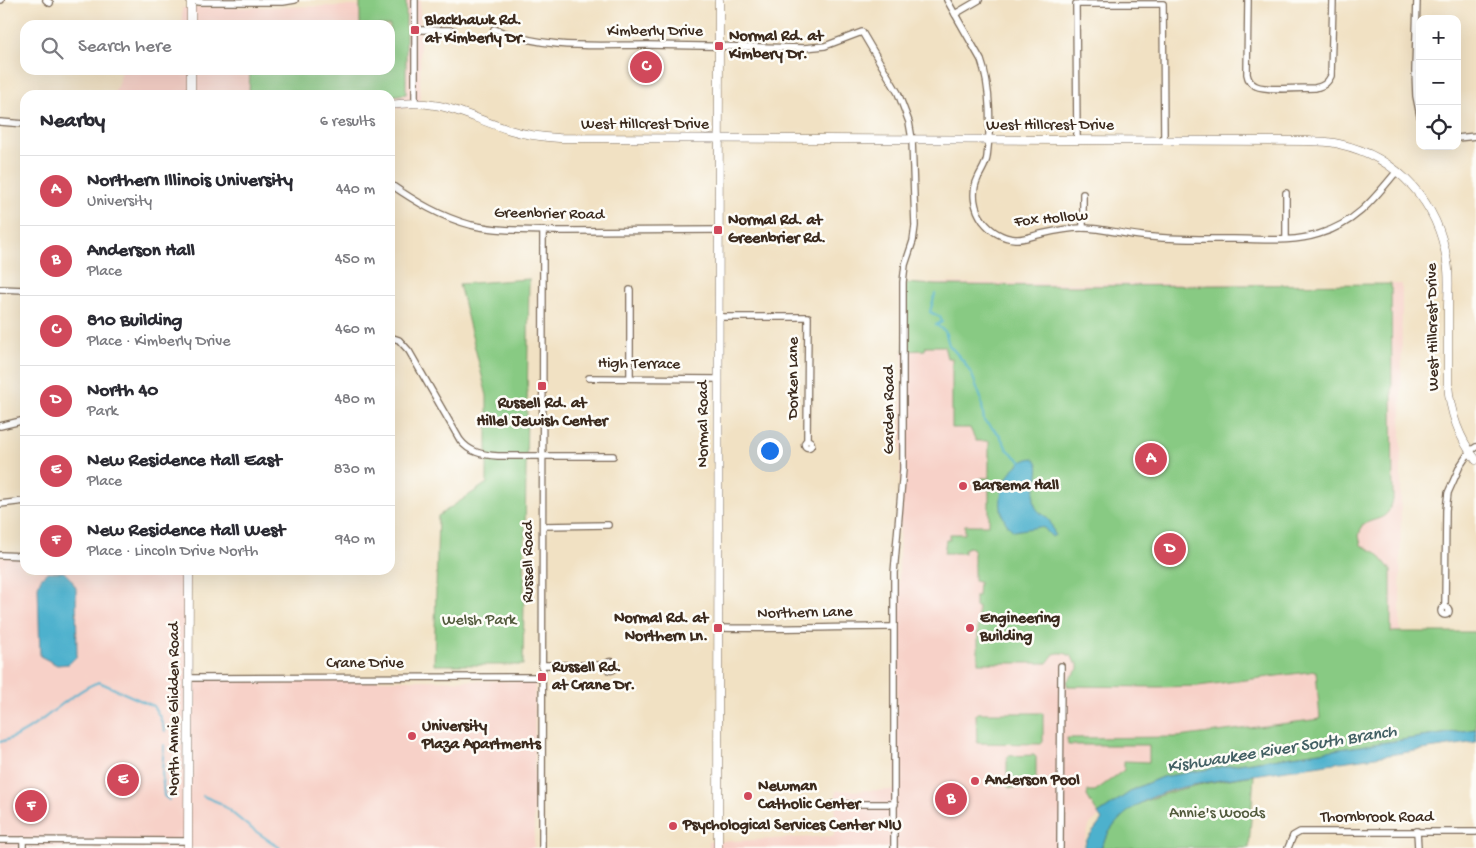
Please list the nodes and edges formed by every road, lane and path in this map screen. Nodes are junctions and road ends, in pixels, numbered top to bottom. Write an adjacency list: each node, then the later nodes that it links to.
1 (191, 0): 2 (street); 11 (street)
2 (295, 0)
3 (415, 0): 13 (street)
4 (719, 0): 15 (street, Normal Road)
5 (947, 0): 10 (street, Fox Hollow)
6 (979, 0): 10 (street)
7 (1248, 0): 8 (street)
8 (1333, 0)
9 (1417, 0): 21 (street)
10 (955, 14): 28 (street, Fox Hollow)
11 (191, 20)
12 (494, 29): 15 (street, Kimberly Drive)
13 (415, 30): 14 (street); 19 (street)
14 (452, 30)
15 (719, 46): 16 (street, Kimberly Drive); 26 (street, Normal Road)
16 (818, 47): 27 (street, Garden Road)
17 (191, 75): 18 (street)
18 (191, 90)
19 (415, 102): 20 (street, West Hillcrest Drive); 26 (street, West Hillcrest Drive)
20 (395, 104)
21 (1418, 105)
22 (0, 122): 23 (street)
23 (20, 124)
24 (1476, 136): 25 (street)
25 (1461, 138)
26 (720, 139): 27 (street, West Hillcrest Drive); 37 (street, Normal Road)
27 (912, 140): 28 (street, West Hillcrest Drive); 62 (street, Garden Road)
28 (988, 140): 29 (street, West Hillcrest Drive); 35 (street, Fox Hollow)
29 (1077, 140): 30 (street, West Hillcrest Drive); 30 (street)
30 (1164, 140): 31 (street, West Hillcrest Drive)
31 (1397, 171): 38 (street, Fox Hollow); 50 (street, West Hillcrest Drive)
32 (395, 187): 36 (street, Greenbrier Road)
33 (1286, 193): 38 (street)
34 (1083, 194): 35 (street)
35 (1083, 228): 38 (street, Fox Hollow)
36 (543, 230): 37 (street, Greenbrier Road); 51 (street, Russell Road)
37 (718, 230): 42 (street, Normal Road)
38 (1286, 239)
39 (0, 290): 40 (street)
40 (20, 290)
41 (630, 290): 45 (street)
42 (718, 317): 46 (street, Normal Road); 49 (street, Dorken Lane)
43 (395, 339): 51 (street)
44 (589, 378): 45 (street, High Terrace)
45 (630, 378): 46 (street, High Terrace)
46 (718, 379): 63 (street, Normal Road)
47 (20, 421): 48 (street)
48 (0, 426)
49 (807, 440)
50 (1473, 450): 53 (street, West Hillcrest Drive); 61 (street)
51 (542, 456): 52 (street); 57 (street, Russell Road)
52 (614, 456)
53 (1476, 460)
54 (20, 502): 55 (street)
55 (0, 504)
56 (608, 525): 57 (street)
57 (543, 526): 64 (street, Russell Road)
58 (0, 555): 59 (street)
59 (20, 556)
60 (189, 575): 67 (street, North Annie Glidden Road)
61 (1445, 606)
62 (893, 627): 63 (street, Northern Lane); 70 (street, Garden Road)
63 (718, 628): 78 (street, Normal Road)
64 (542, 665): 65 (street); 68 (street, Russell Road)
65 (606, 665)
66 (1061, 666): 80 (street)
67 (189, 678): 68 (street, Crane Drive); 75 (street, North Annie Glidden Road)
68 (542, 678): 77 (street, Russell Road)
69 (833, 804): 70 (street)
70 (895, 804): 79 (street, Garden Road)
71 (1417, 832): 72 (street, Thornbrook Road); 81 (street, Thornbrook Road); 82 (street)
72 (1476, 832)
73 (0, 840): 74 (street)
74 (23, 840): 75 (street); 76 (street)
75 (188, 844)
76 (23, 848)
77 (542, 848)
78 (718, 848)
79 (894, 848)
80 (1060, 848)
81 (1288, 848)
82 (1418, 848)

